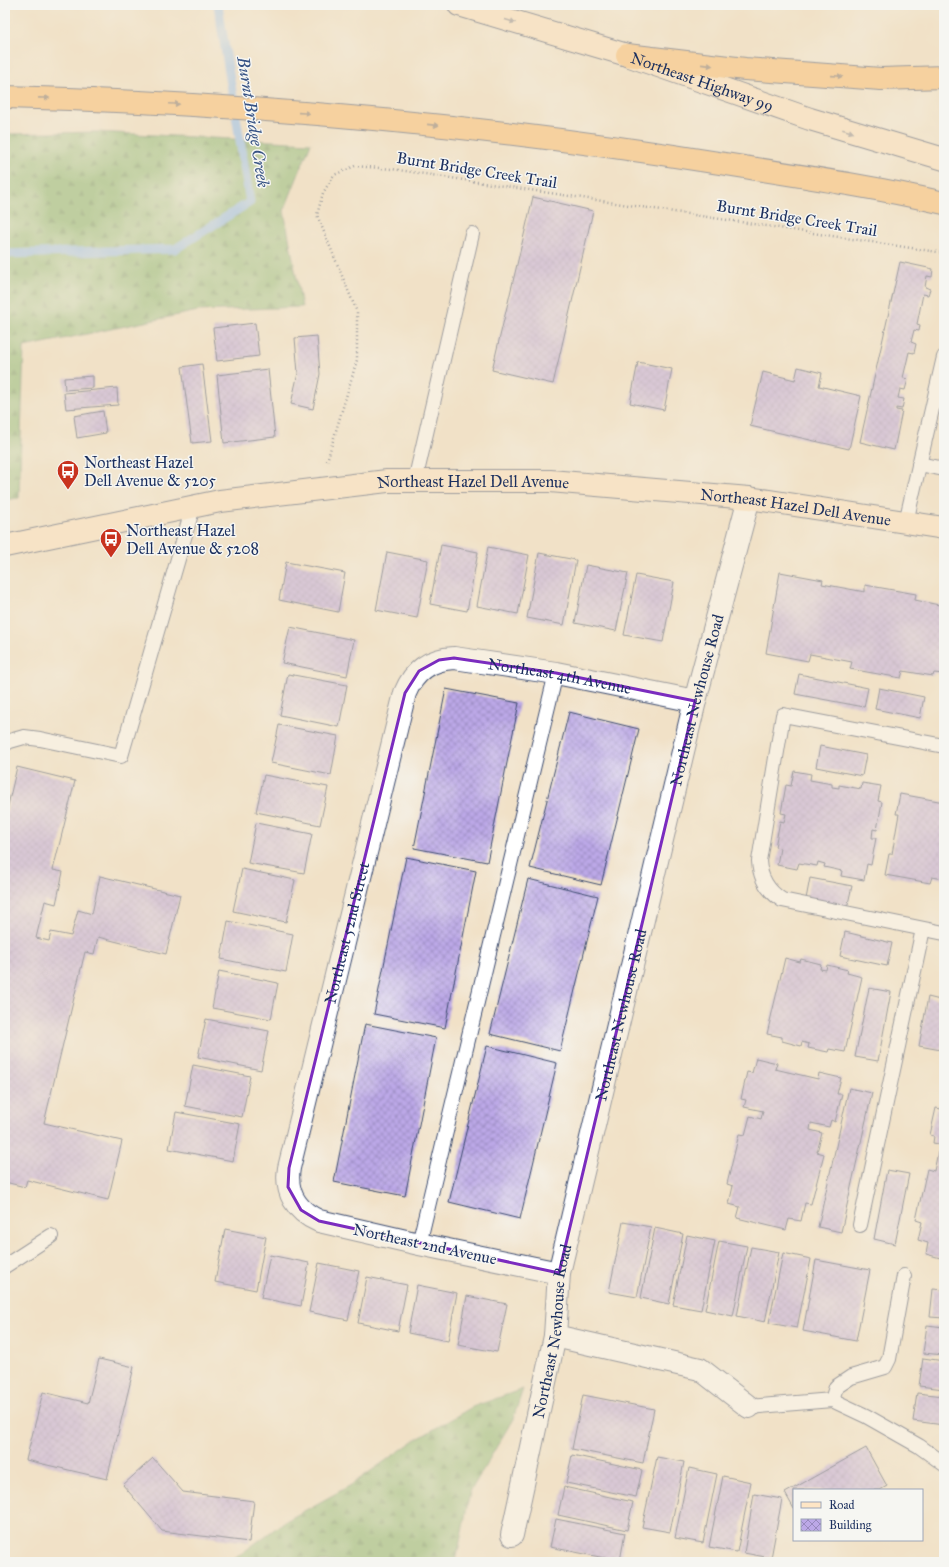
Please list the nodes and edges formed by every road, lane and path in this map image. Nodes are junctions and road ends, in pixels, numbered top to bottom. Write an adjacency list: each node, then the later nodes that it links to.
1 (459, 5): 2 (street, Northeast Highway 99, one-way to 2)
2 (627, 56): 3 (highway, one-way to 3); 5 (street, Northeast Highway 99, one-way to 5)
3 (944, 77)
4 (5, 97): 6 (highway, one-way to 6)
5 (944, 159)
6 (944, 203)
7 (472, 234): 12 (lane)
8 (944, 253): 13 (path, Burnt Bridge Creek Trail)
9 (944, 357): 10 (lane)
10 (920, 464): 11 (lane); 16 (lane)
11 (944, 469)
12 (415, 481): 13 (street, Northeast Hazel Dell Avenue); 14 (street, Northeast Hazel Dell Avenue)
13 (319, 489): 15 (street, Northeast Hazel Dell Avenue)
14 (750, 498): 16 (street, Northeast Hazel Dell Avenue); 21 (street, Northeast Newhouse Road)
15 (193, 507): 18 (street, Northeast Hazel Dell Avenue); 22 (lane)
16 (906, 522): 17 (street, Northeast Hazel Dell Avenue)
17 (944, 528)
18 (5, 546)
19 (425, 666): 20 (street, Northeast 4th Avenue); 26 (street, Northeast 52nd Street)
20 (556, 672): 21 (street, Northeast 4th Avenue); 29 (lane)
21 (695, 701): 31 (street, Northeast Newhouse Road)
22 (5, 744)
23 (944, 746): 24 (lane)
24 (923, 928): 25 (lane); 27 (lane)
25 (944, 933)
26 (296, 1204): 29 (street, Northeast 2nd Avenue)
27 (860, 1225)
28 (51, 1236): 30 (lane)
29 (420, 1244): 31 (street, Northeast 2nd Avenue)
30 (5, 1266)
31 (559, 1273): 33 (street, Northeast Newhouse Road)
32 (904, 1276): 34 (lane)
33 (554, 1336): 35 (street); 37 (street, Northeast Newhouse Road)
34 (832, 1400): 35 (lane); 36 (lane)
35 (749, 1407)
36 (944, 1464)
37 (512, 1535)

